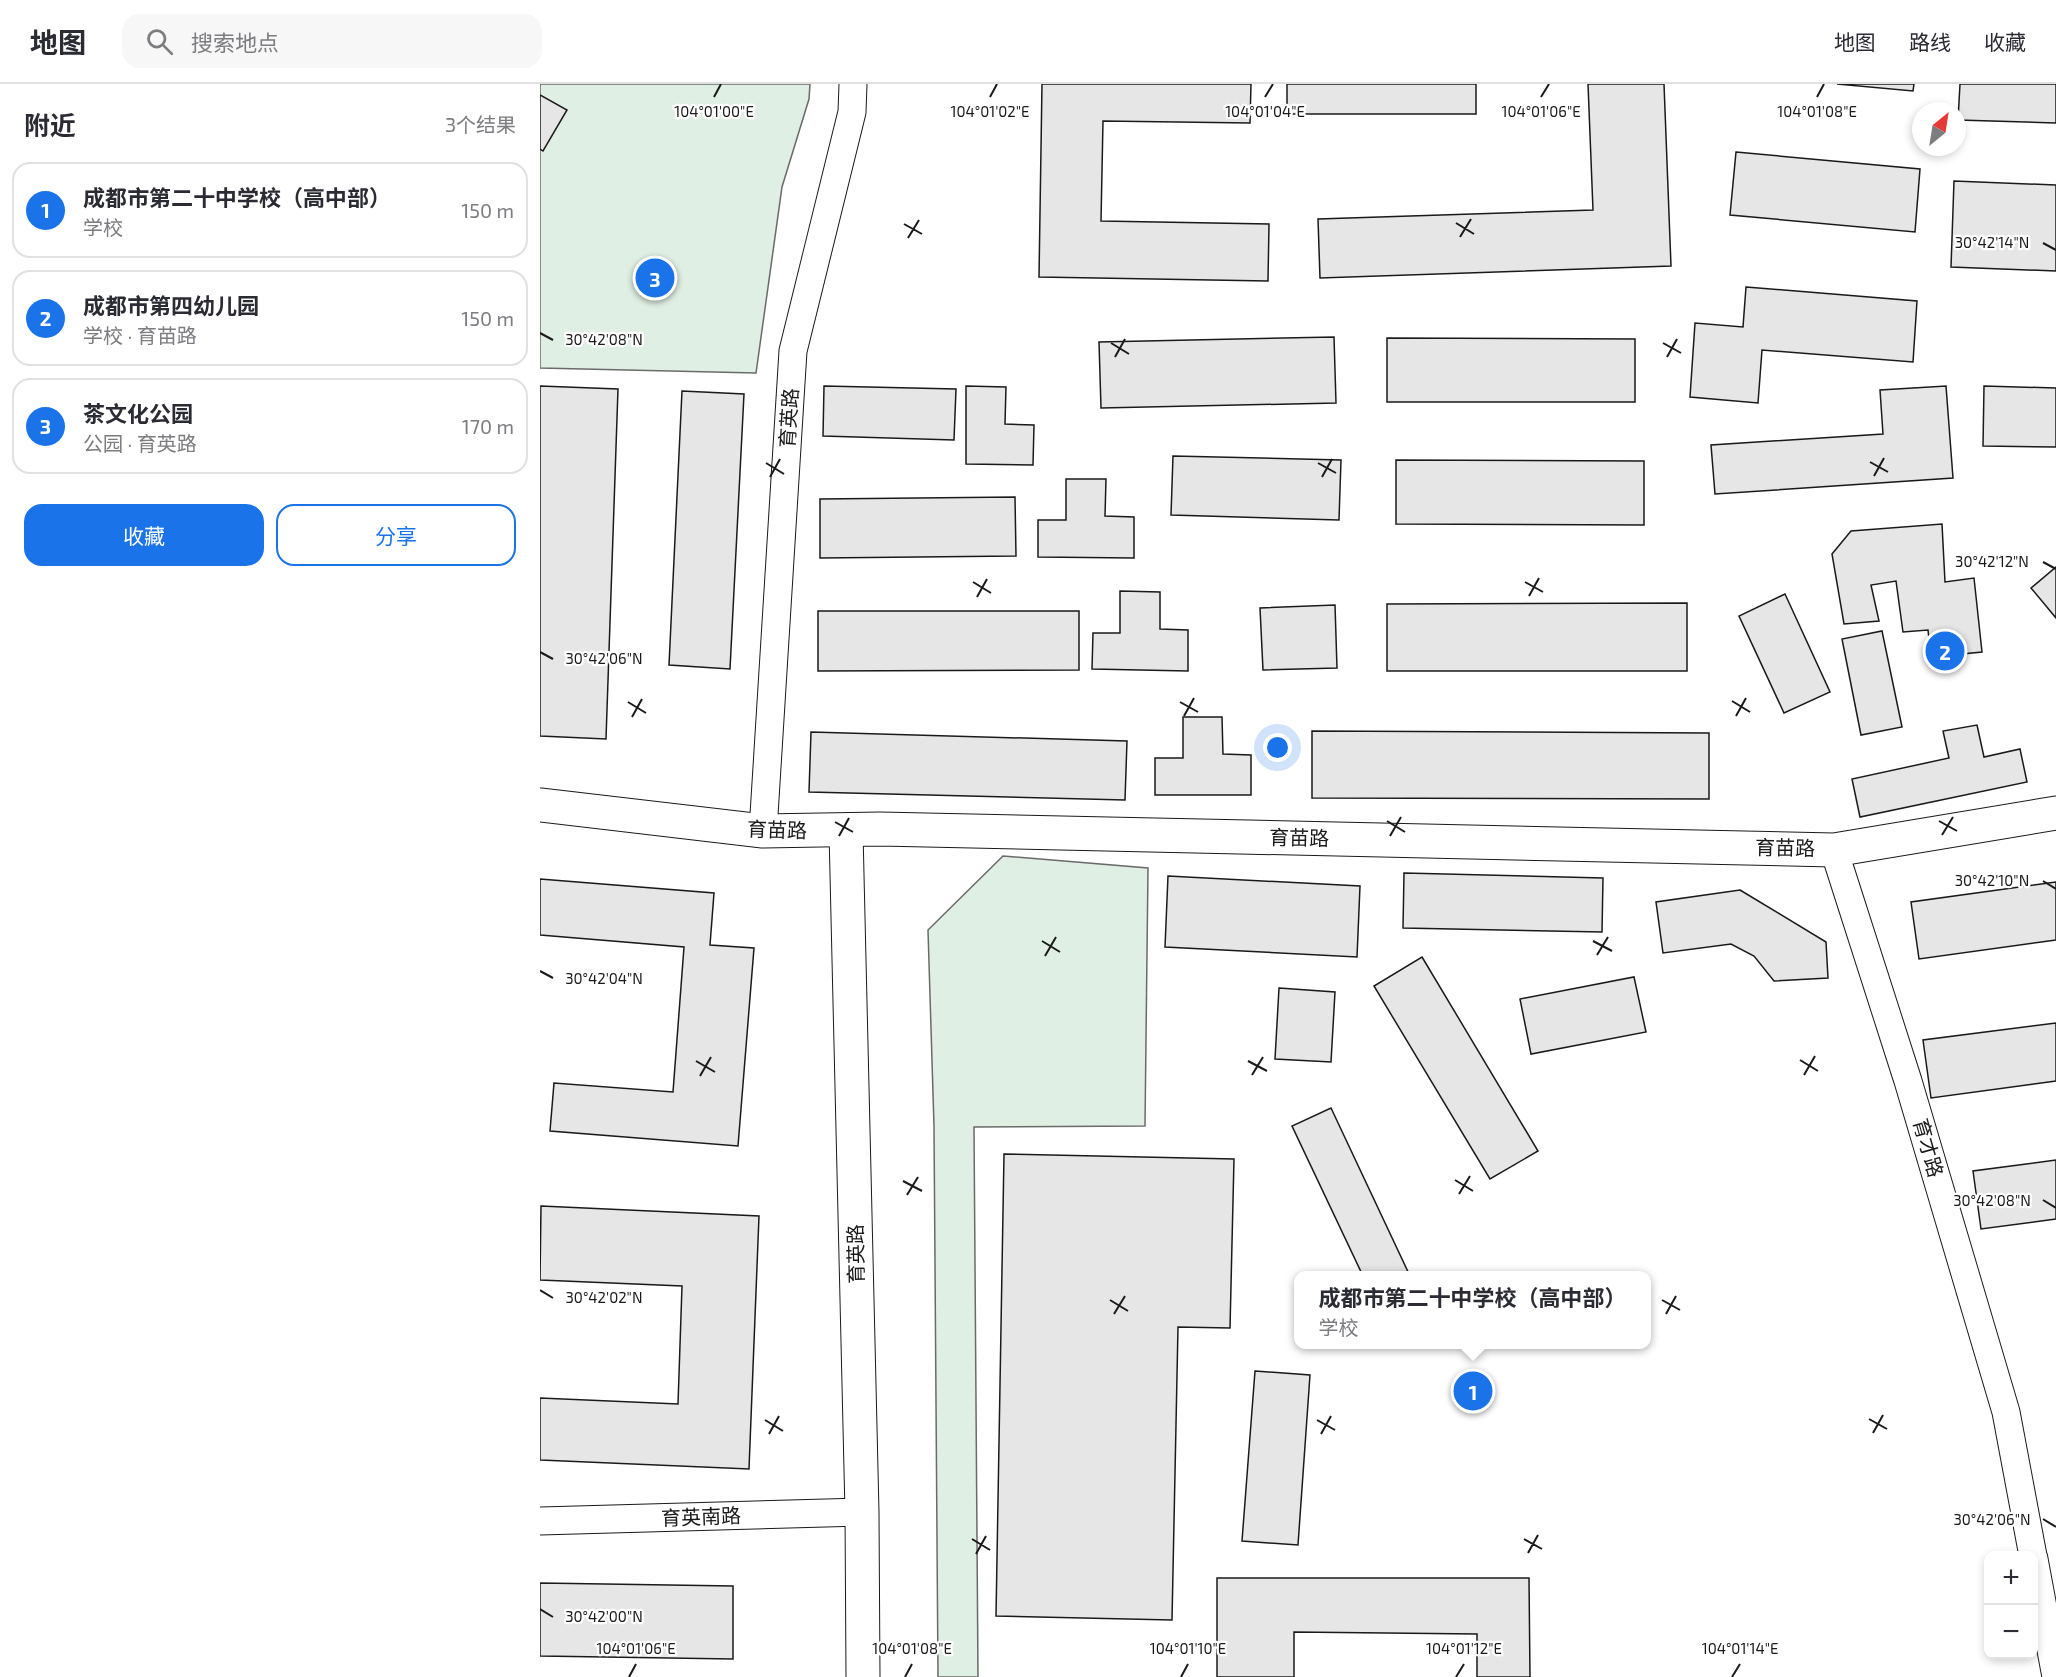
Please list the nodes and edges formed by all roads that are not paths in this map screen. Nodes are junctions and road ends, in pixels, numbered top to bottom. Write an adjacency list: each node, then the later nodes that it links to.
1 (853, 84): 4 (street, 育英路)
2 (540, 805): 4 (street, 育苗路)
3 (2056, 813): 6 (street, 育苗路)
4 (763, 831): 5 (street, 育苗路)
5 (846, 832): 6 (street, 育苗路); 7 (street, 育英路)
6 (1834, 850): 9 (street, 育才路)
7 (862, 1512): 8 (street, 育英南路); 11 (street, 育英路)
8 (540, 1521)
9 (2032, 1551)
10 (2038, 1583): 12 (street, 育才路)
11 (863, 1677)
12 (2056, 1677)

